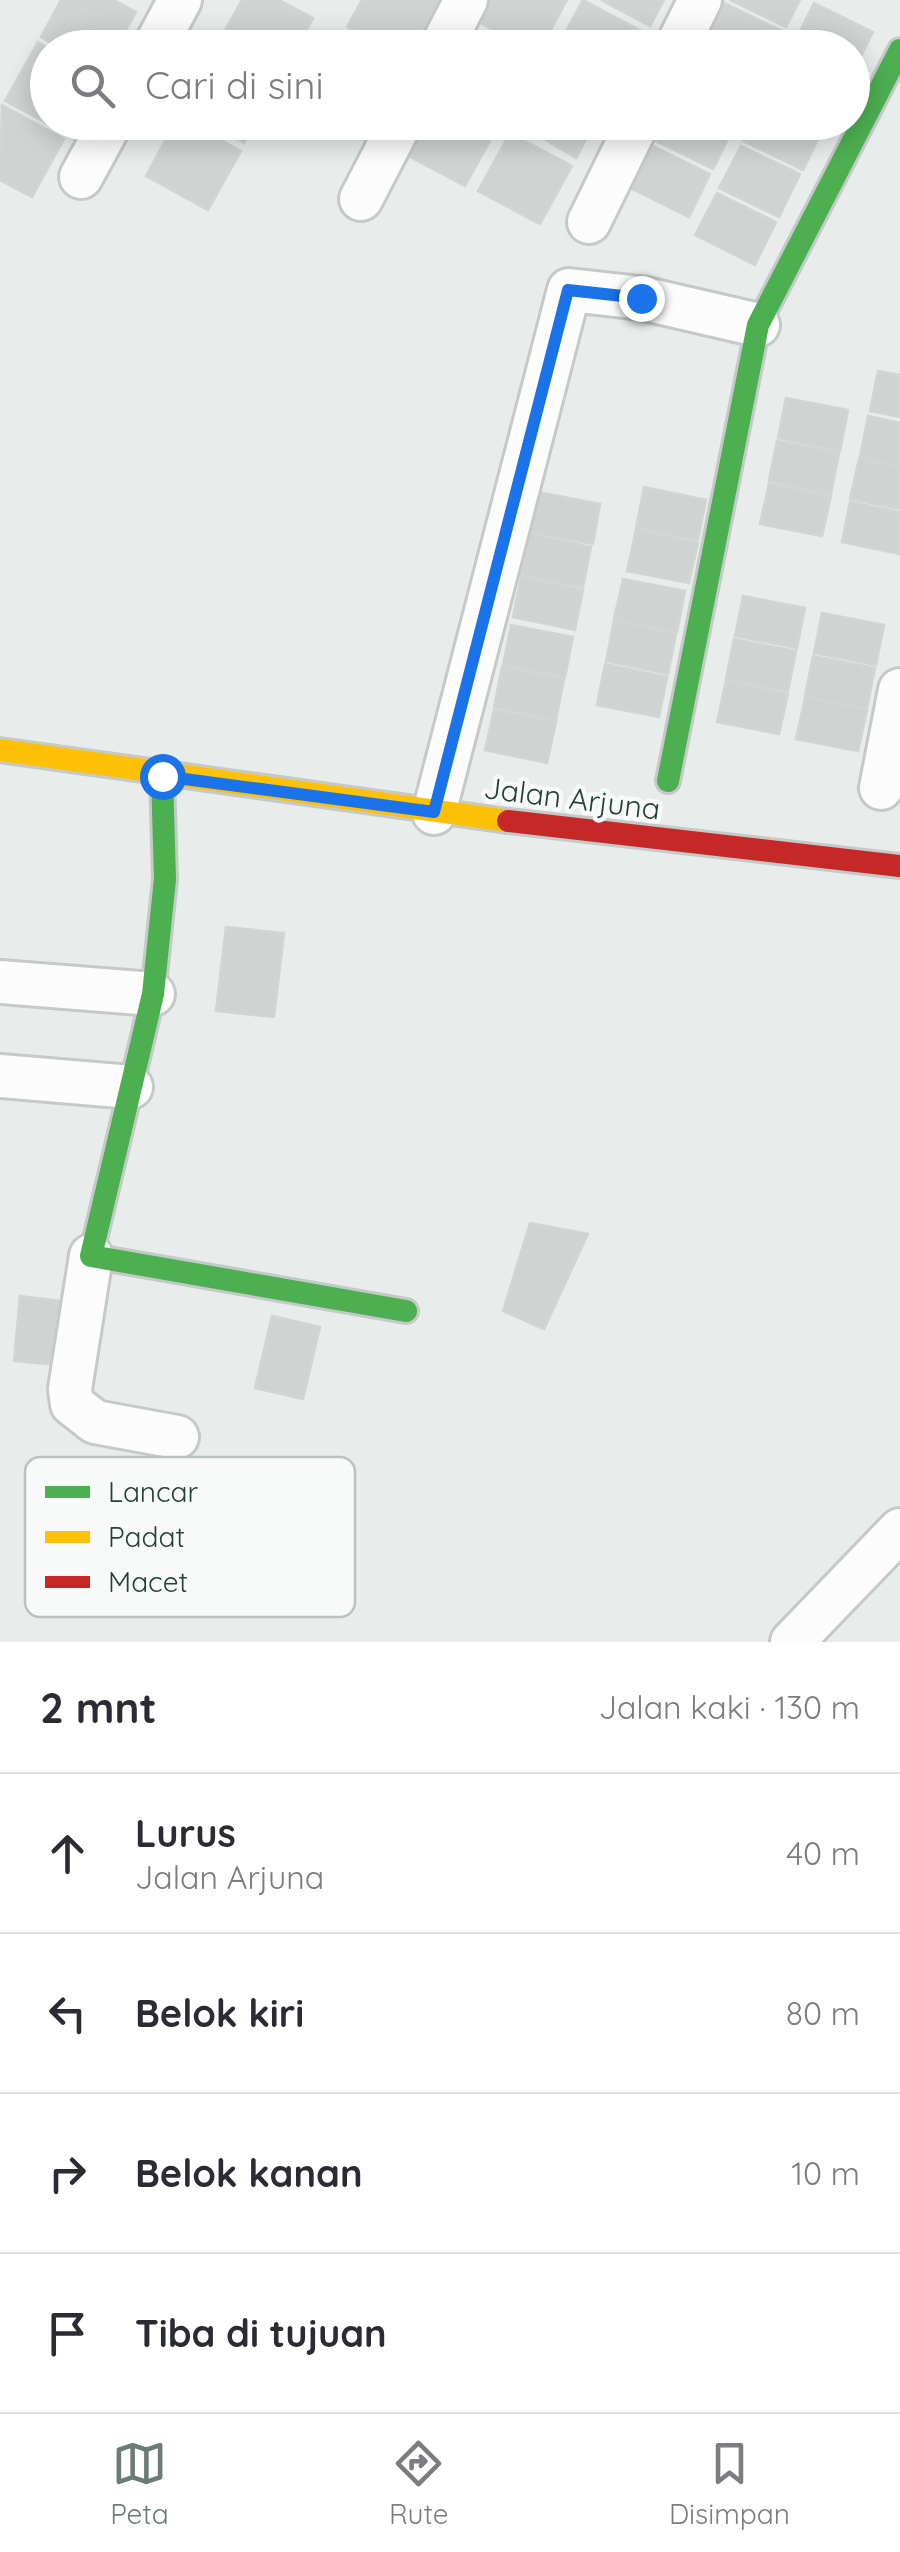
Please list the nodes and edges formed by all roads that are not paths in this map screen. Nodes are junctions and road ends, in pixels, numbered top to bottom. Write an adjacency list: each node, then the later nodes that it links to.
1 (180, 0): 4 (street)
2 (466, 0): 5 (street)
3 (700, 0): 6 (street)
4 (164, 30)
5 (450, 30)
6 (685, 30)
7 (900, 50): 8 (street)
8 (870, 108)
9 (101, 140): 13 (street)
10 (392, 140): 14 (street)
11 (629, 140): 15 (street)
12 (854, 140): 16 (street)
13 (81, 176)
14 (361, 199)
15 (589, 222)
16 (758, 325): 20 (street); 22 (street)
17 (900, 690): 21 (street)
18 (0, 750): 19 (street, Jalan Arjuna)
19 (162, 776): 22 (street, Jalan Arjuna); 25 (street)
20 (668, 781)
21 (881, 788)
22 (434, 812): 23 (street, Jalan Arjuna)
23 (900, 866)
24 (0, 982): 25 (street)
25 (153, 994): 27 (street)
26 (0, 1076): 27 (street)
27 (131, 1086): 28 (street)
28 (91, 1256): 29 (street); 30 (street)
29 (406, 1310)
30 (177, 1436)
31 (900, 1530): 32 (street)
32 (792, 1642)

